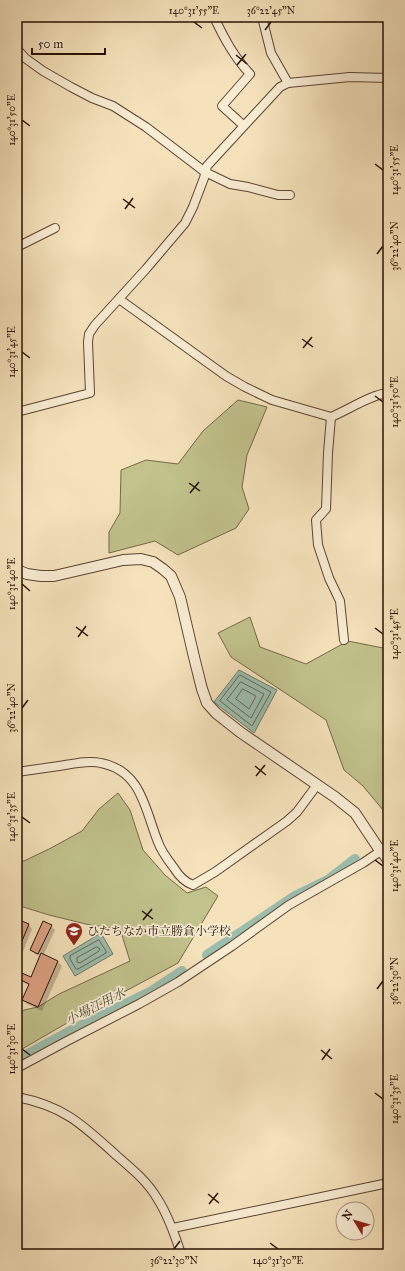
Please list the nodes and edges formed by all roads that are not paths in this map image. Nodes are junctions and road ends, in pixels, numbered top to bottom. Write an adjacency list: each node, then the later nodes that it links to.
1 (214, 17): 6 (street)
2 (262, 17): 5 (street)
3 (17, 49): 7 (street)
4 (388, 78): 5 (street)
5 (288, 83): 6 (street)
6 (243, 125): 7 (street)
7 (205, 172): 8 (street); 11 (street)
8 (290, 195)
9 (55, 228): 10 (street)
10 (17, 247)
11 (119, 299): 13 (street); 14 (street)
12 (388, 393): 14 (street)
13 (17, 412)
14 (331, 417): 16 (street)
15 (17, 570): 18 (street)
16 (344, 640)
17 (17, 772): 18 (street)
18 (317, 785): 19 (street)
19 (384, 849): 20 (street); 21 (street)
20 (388, 862)
21 (17, 1068)
22 (17, 1097): 24 (street)
23 (388, 1183): 24 (street)
24 (172, 1228): 25 (street)
25 (181, 1254)

